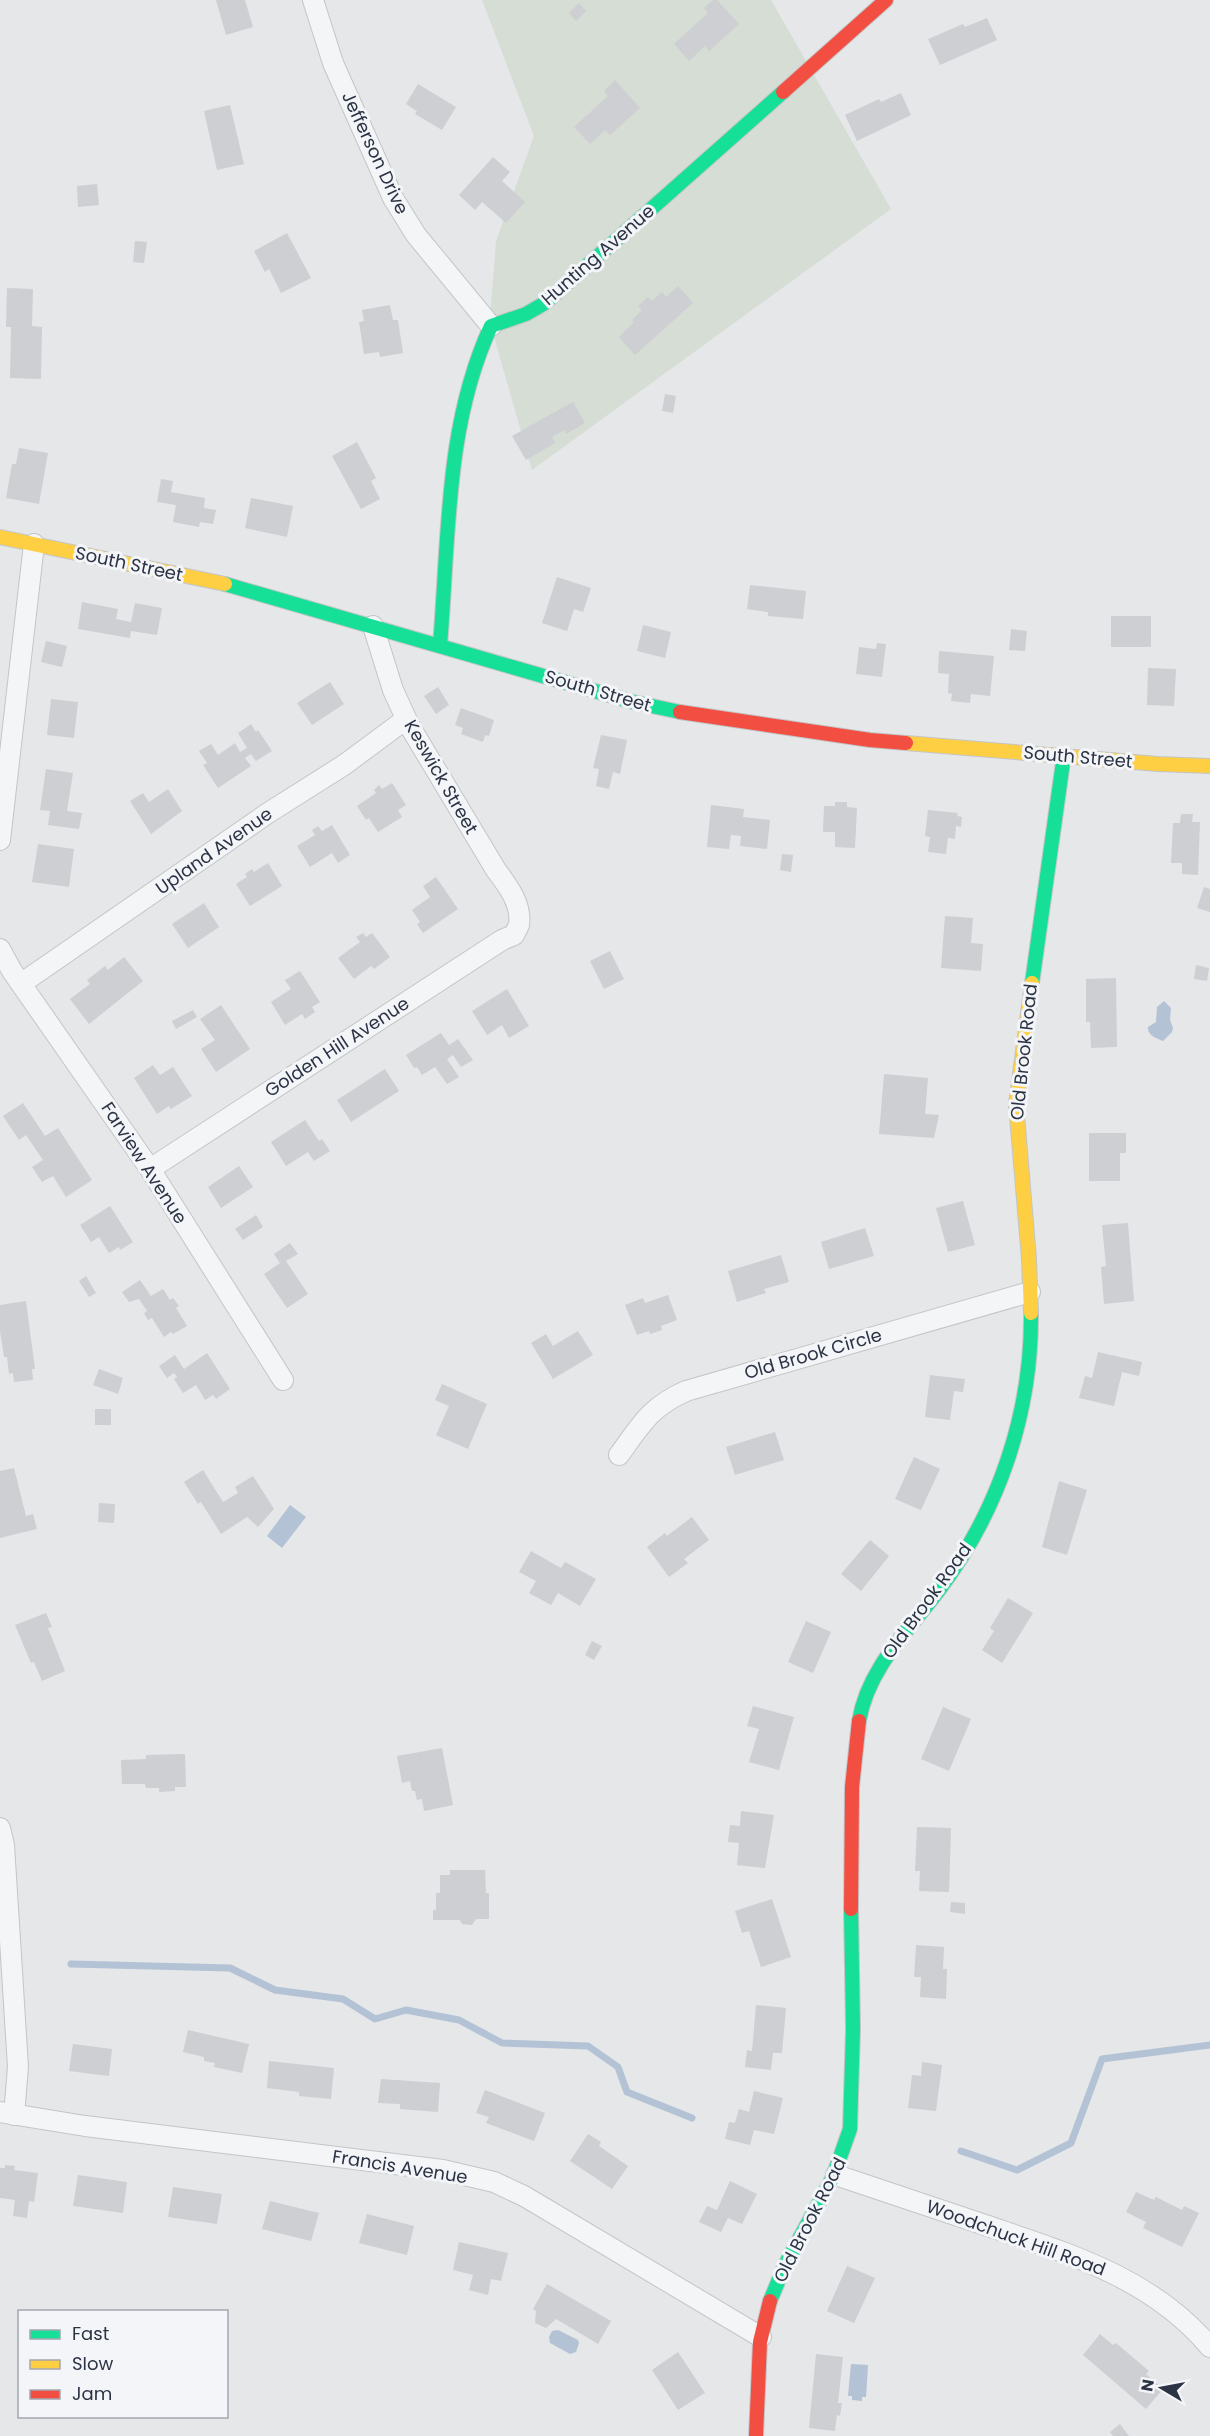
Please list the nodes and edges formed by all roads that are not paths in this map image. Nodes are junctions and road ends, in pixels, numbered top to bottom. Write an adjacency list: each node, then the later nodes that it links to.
1 (313, 0): 3 (street, Jefferson Drive)
2 (886, 0): 3 (street, Hunting Avenue)
3 (491, 326): 7 (street)
4 (0, 537): 5 (street, South Street)
5 (34, 544): 6 (street, South Street); 11 (street)
6 (373, 626): 7 (street, South Street); 8 (street, Keswick Street)
7 (440, 645): 9 (street, South Street)
8 (406, 719): 12 (street, Keswick Street); 14 (street, Upland Avenue)
9 (1064, 756): 10 (street, South Street); 16 (street, Old Brook Road)
10 (1210, 766)
11 (0, 840)
12 (520, 922): 15 (street, Golden Hill Avenue)
13 (0, 950): 14 (street, Farview Avenue)
14 (22, 983): 15 (street, Farview Avenue)
15 (150, 1169): 17 (street, Farview Avenue)
16 (1030, 1292): 18 (street, Old Brook Circle); 21 (street, Old Brook Road)
17 (283, 1380)
18 (619, 1455)
19 (0, 1828): 20 (street)
20 (7, 2114): 22 (street, Francis Avenue)
21 (836, 2175): 22 (street, Old Brook Road); 23 (street, Woodchuck Hill Road)
22 (761, 2337): 24 (street, Old Brook Road)
23 (1210, 2348)
24 (756, 2436)

